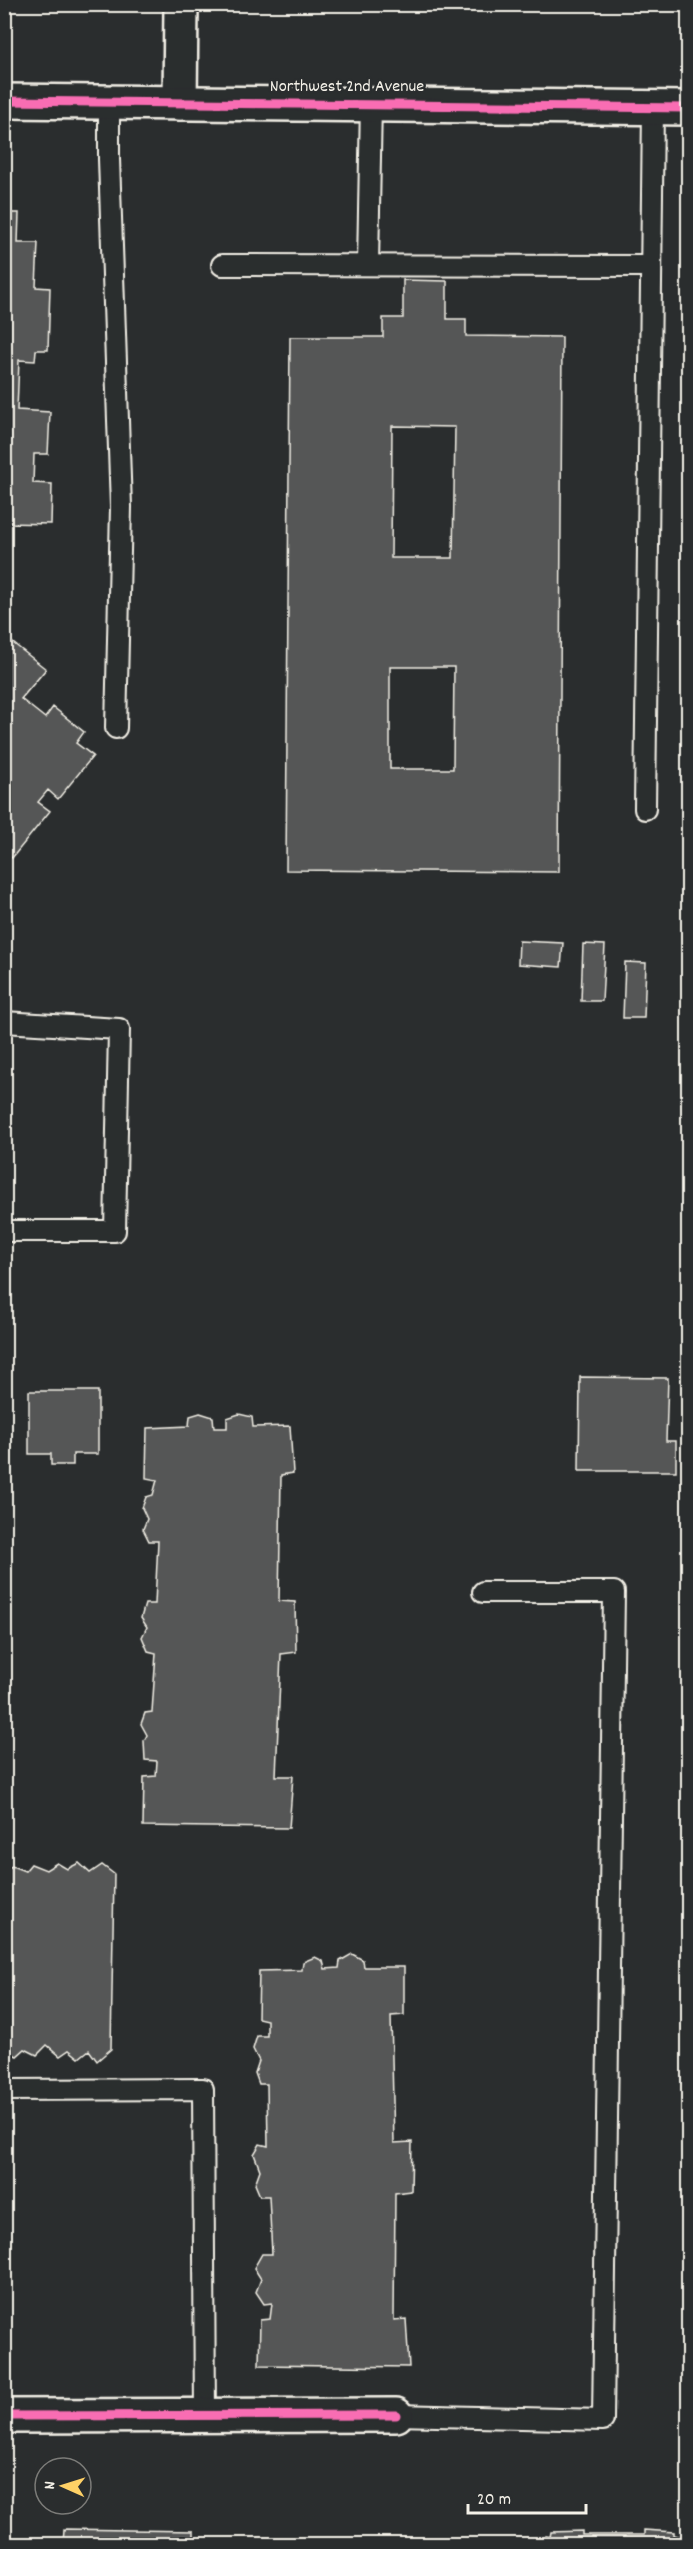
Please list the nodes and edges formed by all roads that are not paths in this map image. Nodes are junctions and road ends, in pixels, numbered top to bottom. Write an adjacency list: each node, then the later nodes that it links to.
1 (181, 4): 4 (street)
2 (4, 101): 3 (street, Northwest 2nd Avenue)
3 (109, 102): 4 (street, Northwest 2nd Avenue); 11 (lane)
4 (180, 103): 5 (street, Northwest 2nd Avenue)
5 (371, 104): 6 (street, Northwest 2nd Avenue); 9 (lane)
6 (653, 107): 7 (street, Northwest 2nd Avenue); 10 (lane)
7 (688, 108)
8 (222, 265): 9 (lane)
9 (368, 265): 10 (lane)
10 (651, 266): 12 (lane)
11 (116, 728)
12 (645, 809)
13 (4, 1022): 14 (lane)
14 (4, 1231)
15 (483, 1592): 17 (lane)
16 (4, 2090): 19 (lane)
17 (396, 2415): 19 (street)
18 (4, 2416): 19 (street)
19 (205, 2416)

